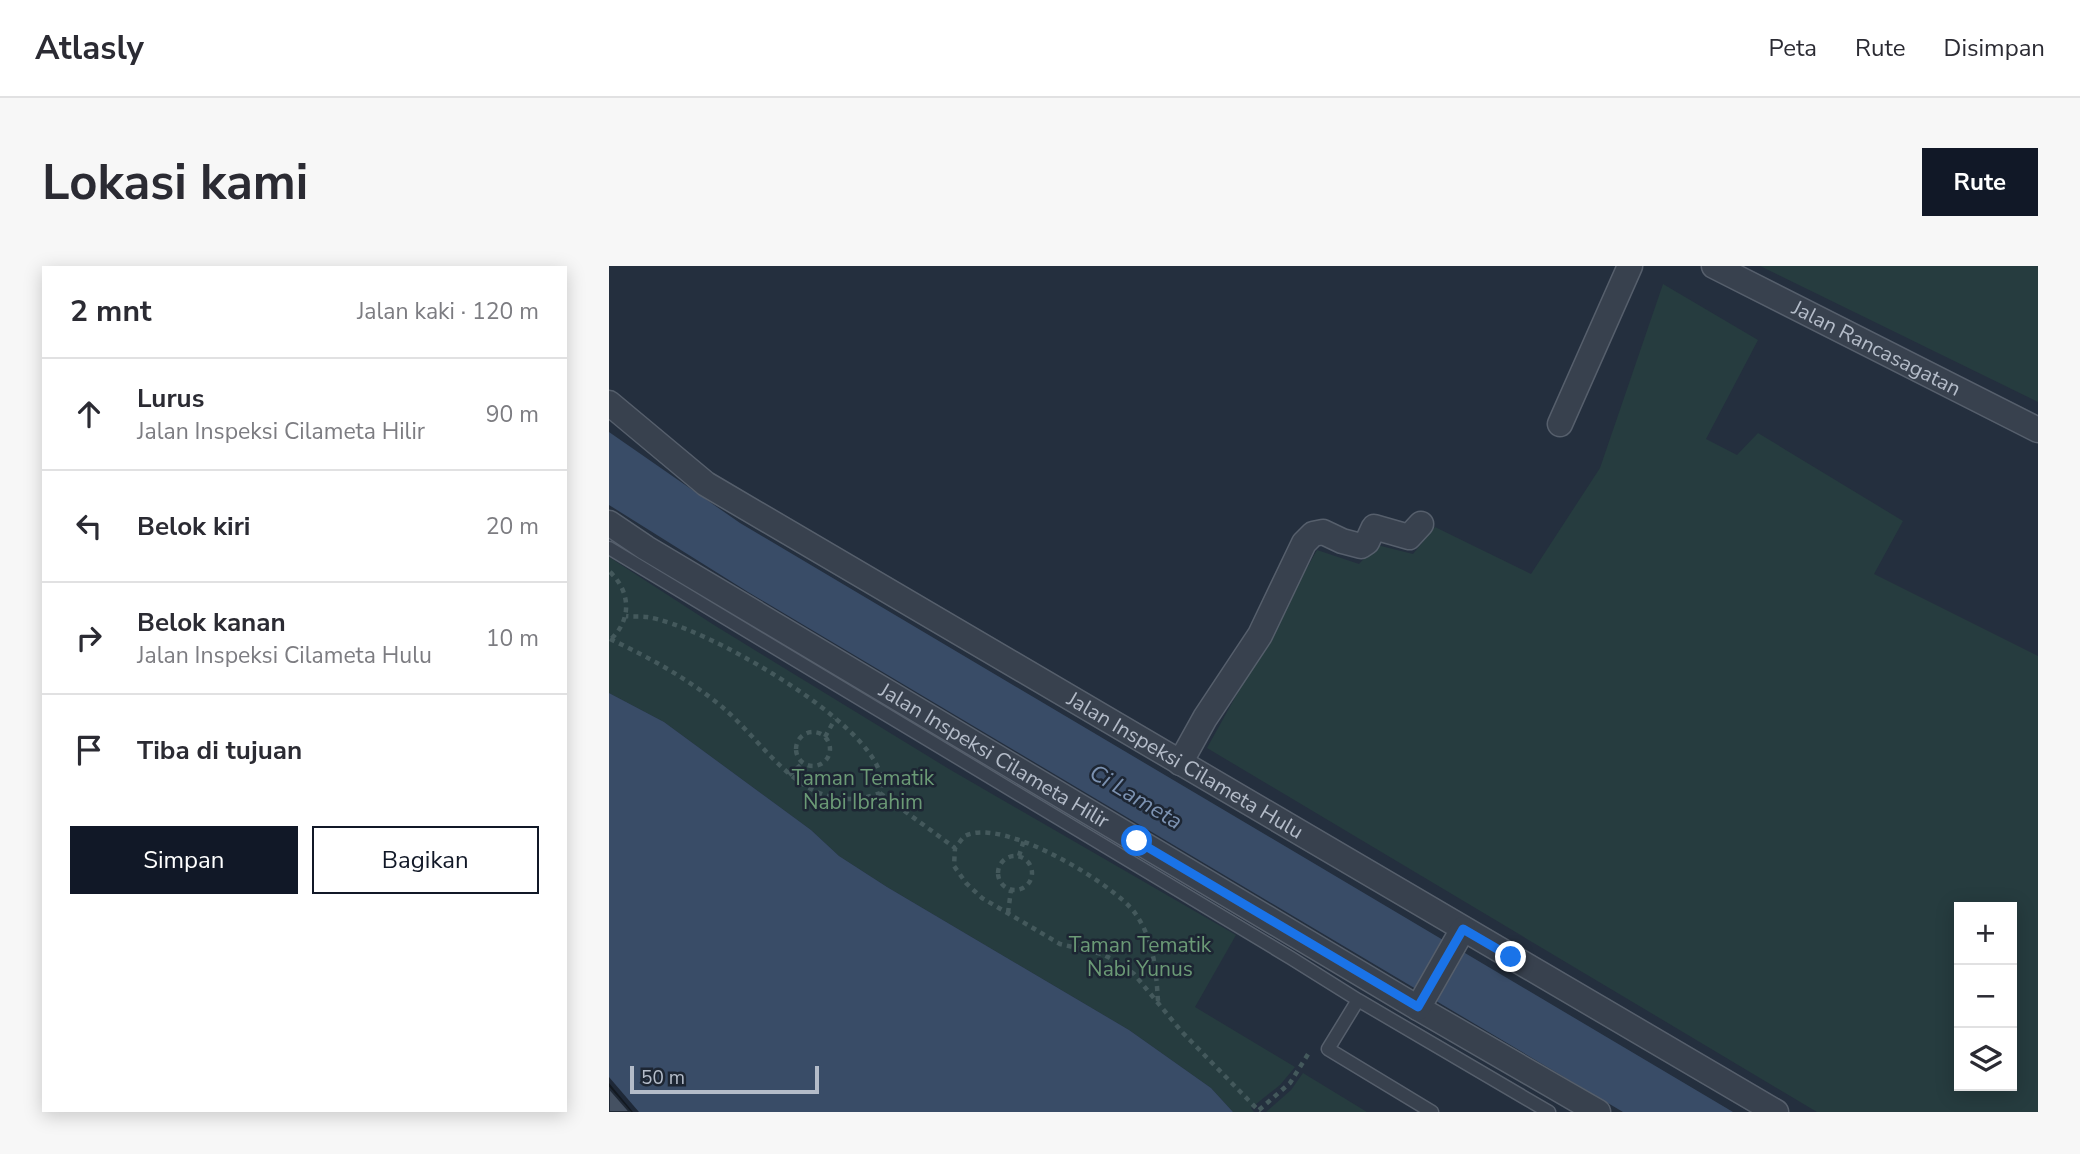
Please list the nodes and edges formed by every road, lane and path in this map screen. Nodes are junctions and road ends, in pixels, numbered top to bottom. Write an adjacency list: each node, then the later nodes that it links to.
1 (1630, 266): 4 (street)
2 (1714, 266): 5 (street, Jalan Rancasagatan)
3 (609, 403): 15 (street, Jalan Inspeksi Cilameta Hulu)
4 (1560, 424)
5 (2038, 430)
6 (609, 523): 26 (street, Jalan Inspeksi Cilameta Hilir)
7 (1421, 524): 15 (street)
8 (609, 548): 25 (lane)
9 (609, 571): 10 (path)
10 (626, 616): 11 (path); 12 (path)
11 (609, 640): 16 (path)
12 (835, 719): 13 (path); 17 (path)
13 (825, 737): 14 (path); 14 (path)
14 (803, 763): 16 (path)
15 (1180, 763): 23 (street, Jalan Inspeksi Cilameta Hulu)
16 (789, 775): 17 (path)
17 (880, 793): 19 (path)
18 (1024, 840): 19 (path); 20 (path); 24 (path)
19 (955, 848): 22 (path)
20 (1019, 856): 21 (path); 21 (path)
21 (1011, 890): 22 (path)
22 (1008, 913): 24 (path)
23 (1459, 936): 26 (street); 34 (street, Jalan Inspeksi Cilameta Hulu)
24 (1158, 1000): 30 (path)
25 (1357, 1000): 31 (lane); 32 (lane)
26 (1422, 1000): 33 (street, Jalan Inspeksi Cilameta Hilir)
27 (1315, 1042): 29 (path)
28 (1301, 1052): 29 (path)
29 (1307, 1056): 30 (path)
30 (1259, 1111)
31 (1432, 1112)
32 (1549, 1112)
33 (1598, 1112)
34 (1776, 1112)

